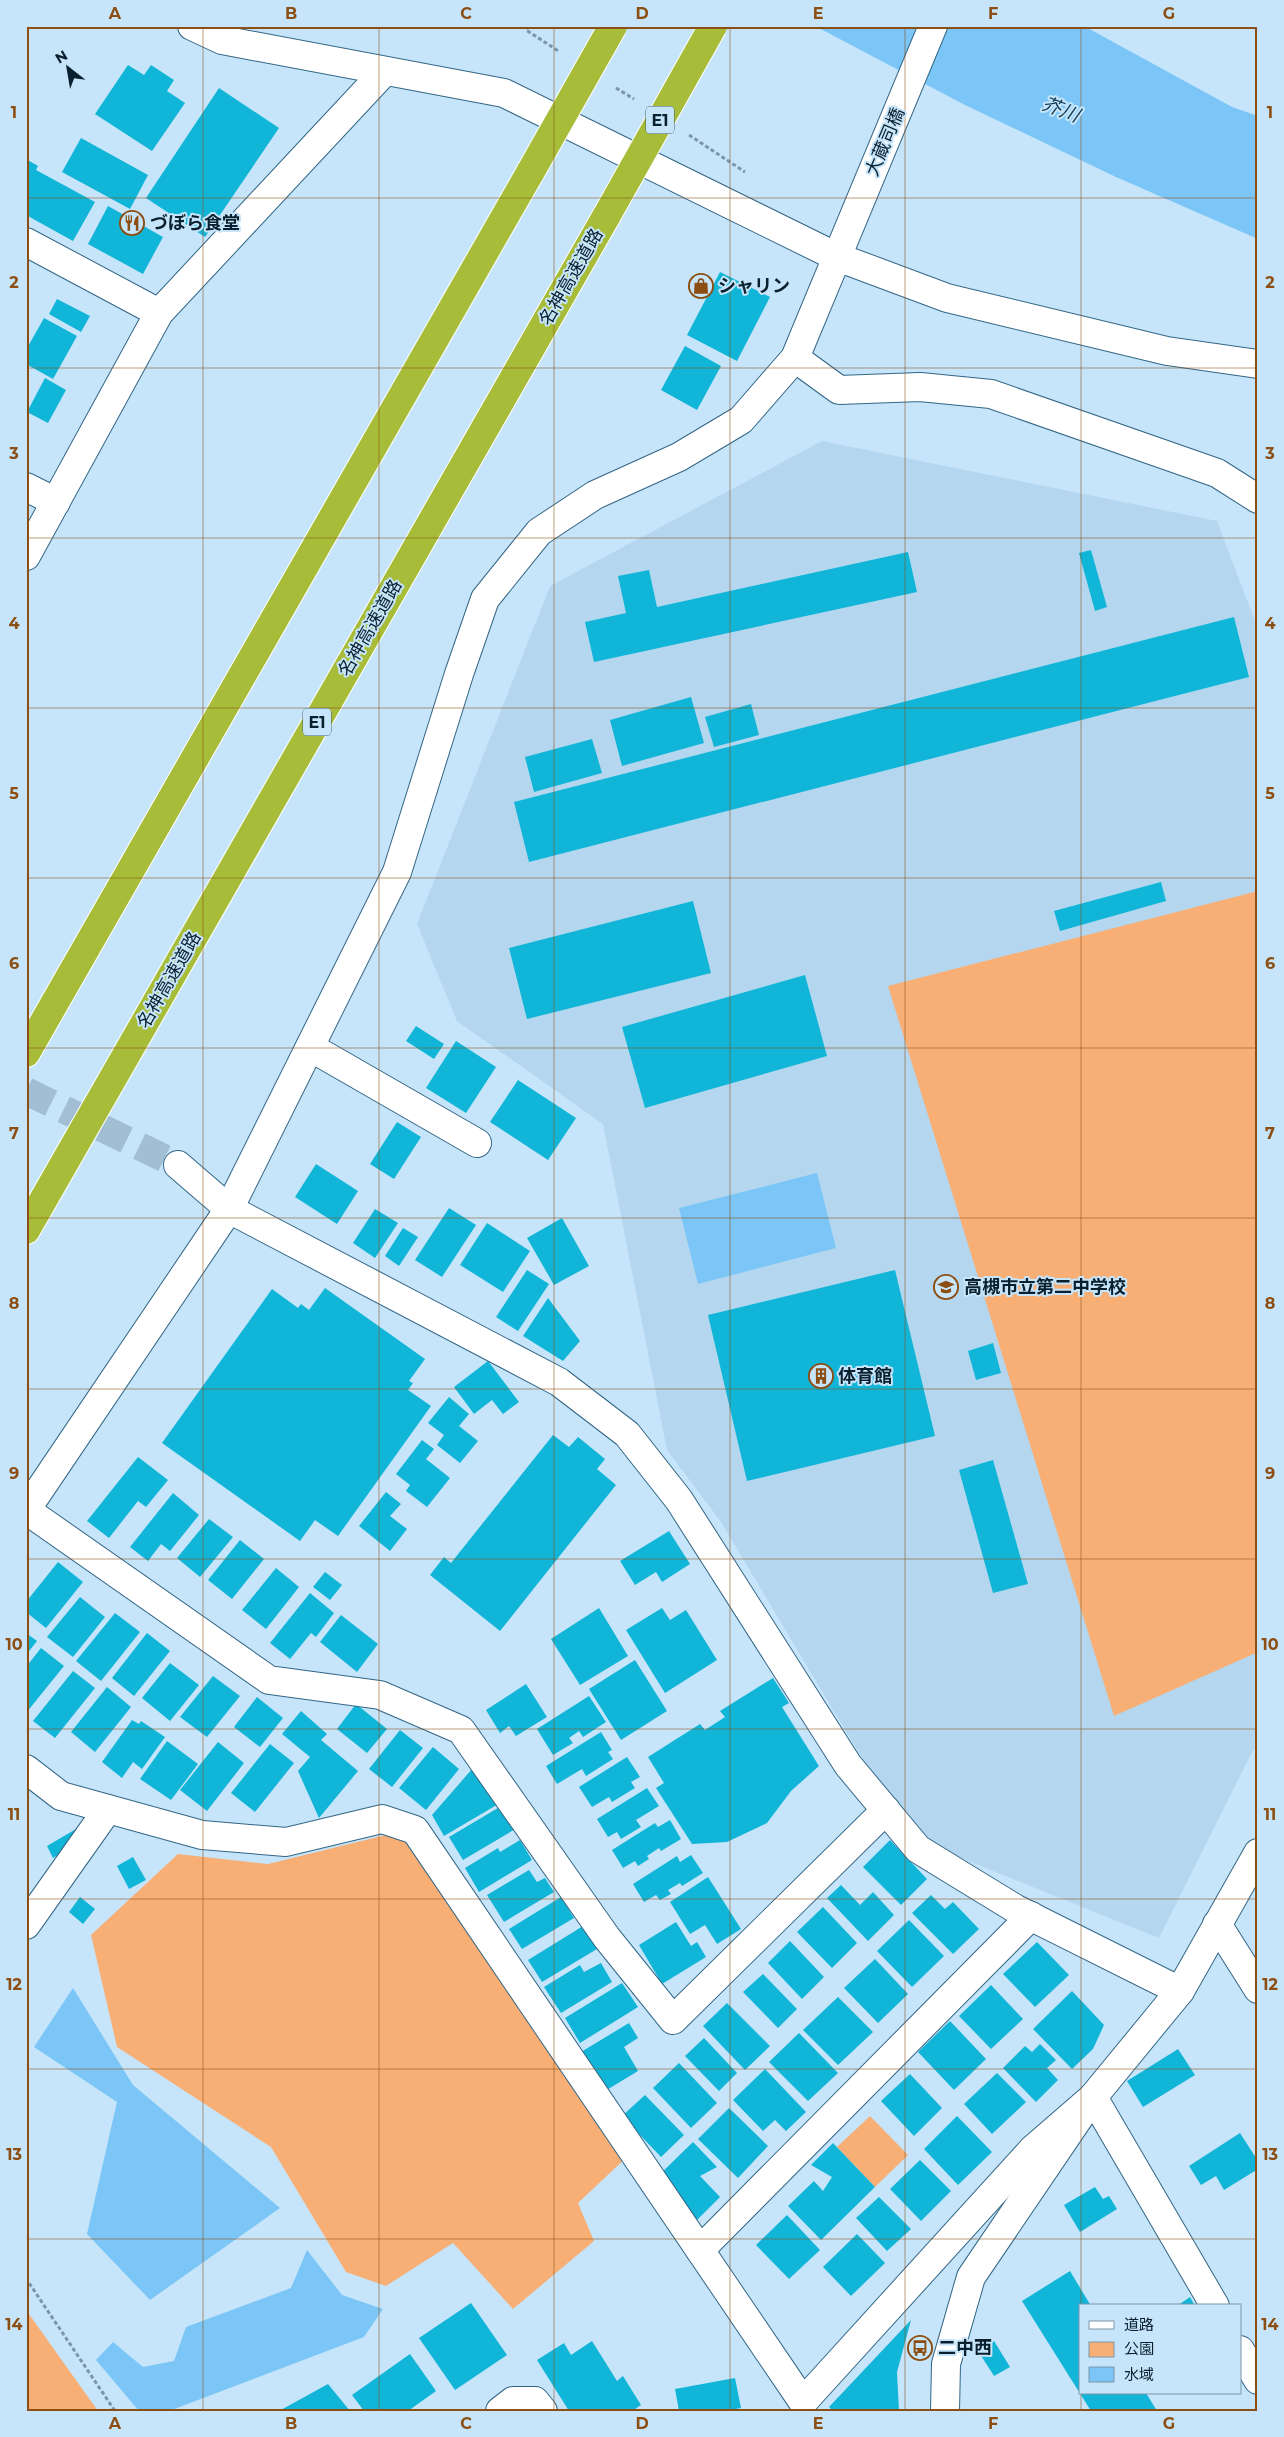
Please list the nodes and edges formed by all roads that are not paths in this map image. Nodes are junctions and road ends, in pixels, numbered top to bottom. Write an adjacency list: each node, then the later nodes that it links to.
1 (192, 26): 5 (street)
2 (613, 26): 16 (highway, bridge)
3 (713, 26): 20 (highway, 名神高速道路 / E1, bridge)
4 (933, 26): 7 (street, 大蔵司橋)
5 (384, 72): 7 (street); 8 (street)
6 (26, 242): 8 (street)
7 (836, 257): 9 (street, 大蔵司橋); 10 (street)
8 (159, 313): 13 (street)
9 (794, 358): 12 (street); 15 (street, 大蔵司橋)
10 (1258, 364)
11 (26, 487): 13 (street)
12 (1258, 498)
13 (56, 502): 14 (street)
14 (26, 556)
15 (310, 1047): 17 (street); 19 (street, 大蔵司橋)
16 (26, 1053)
17 (477, 1143)
18 (178, 1165): 19 (street)
19 (229, 1209): 21 (street, 大蔵司橋); 24 (street)
20 (26, 1230)
21 (26, 1510): 24 (street)
22 (26, 1769): 23 (street)
23 (108, 1809): 28 (street); 32 (street)
24 (886, 1810): 26 (street)
25 (1258, 1853): 27 (street)
26 (1031, 1916): 29 (street); 32 (street)
27 (1218, 1924): 29 (street); 30 (street)
28 (26, 1925)
29 (1180, 1990): 31 (street)
30 (1258, 1990)
31 (1093, 2097): 32 (street); 33 (street); 38 (street)
32 (700, 2250)
33 (1213, 2304)
34 (1242, 2353): 35 (street)
35 (1258, 2380)
36 (500, 2411): 37 (street)
37 (542, 2411)
38 (945, 2411)

